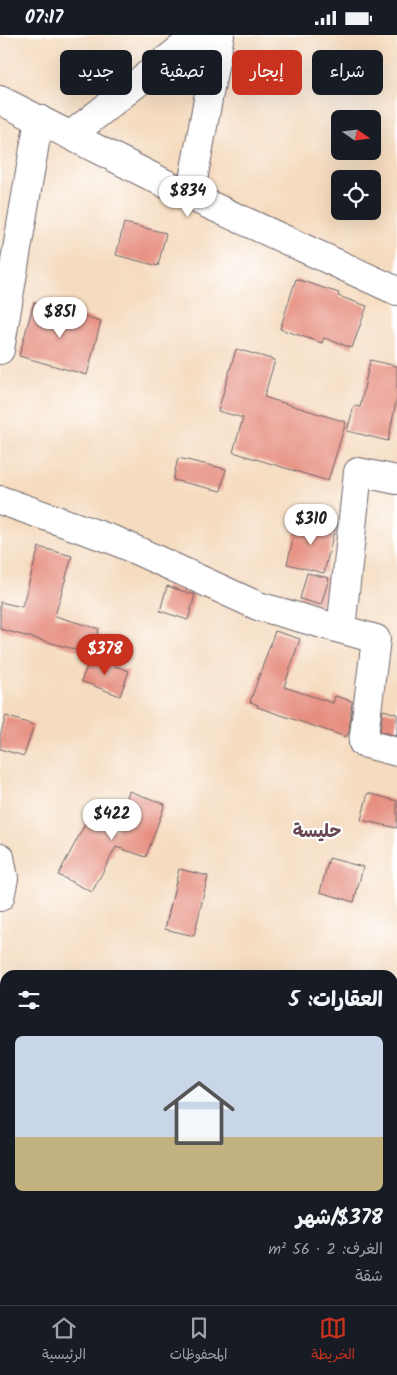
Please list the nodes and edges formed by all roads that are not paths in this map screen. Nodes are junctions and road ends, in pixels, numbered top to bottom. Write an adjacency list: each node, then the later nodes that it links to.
1 (198, 35): 5 (street)
2 (220, 35): 6 (street)
3 (0, 100): 4 (street)
4 (40, 119): 5 (street); 8 (street)
5 (71, 135): 6 (street)
6 (190, 196): 7 (street)
7 (397, 291)
8 (3, 320): 9 (street)
9 (0, 350)
10 (397, 480): 12 (street)
11 (0, 500): 12 (street)
12 (341, 629): 13 (street)
13 (397, 752)
14 (0, 857): 15 (street)
15 (0, 897)

